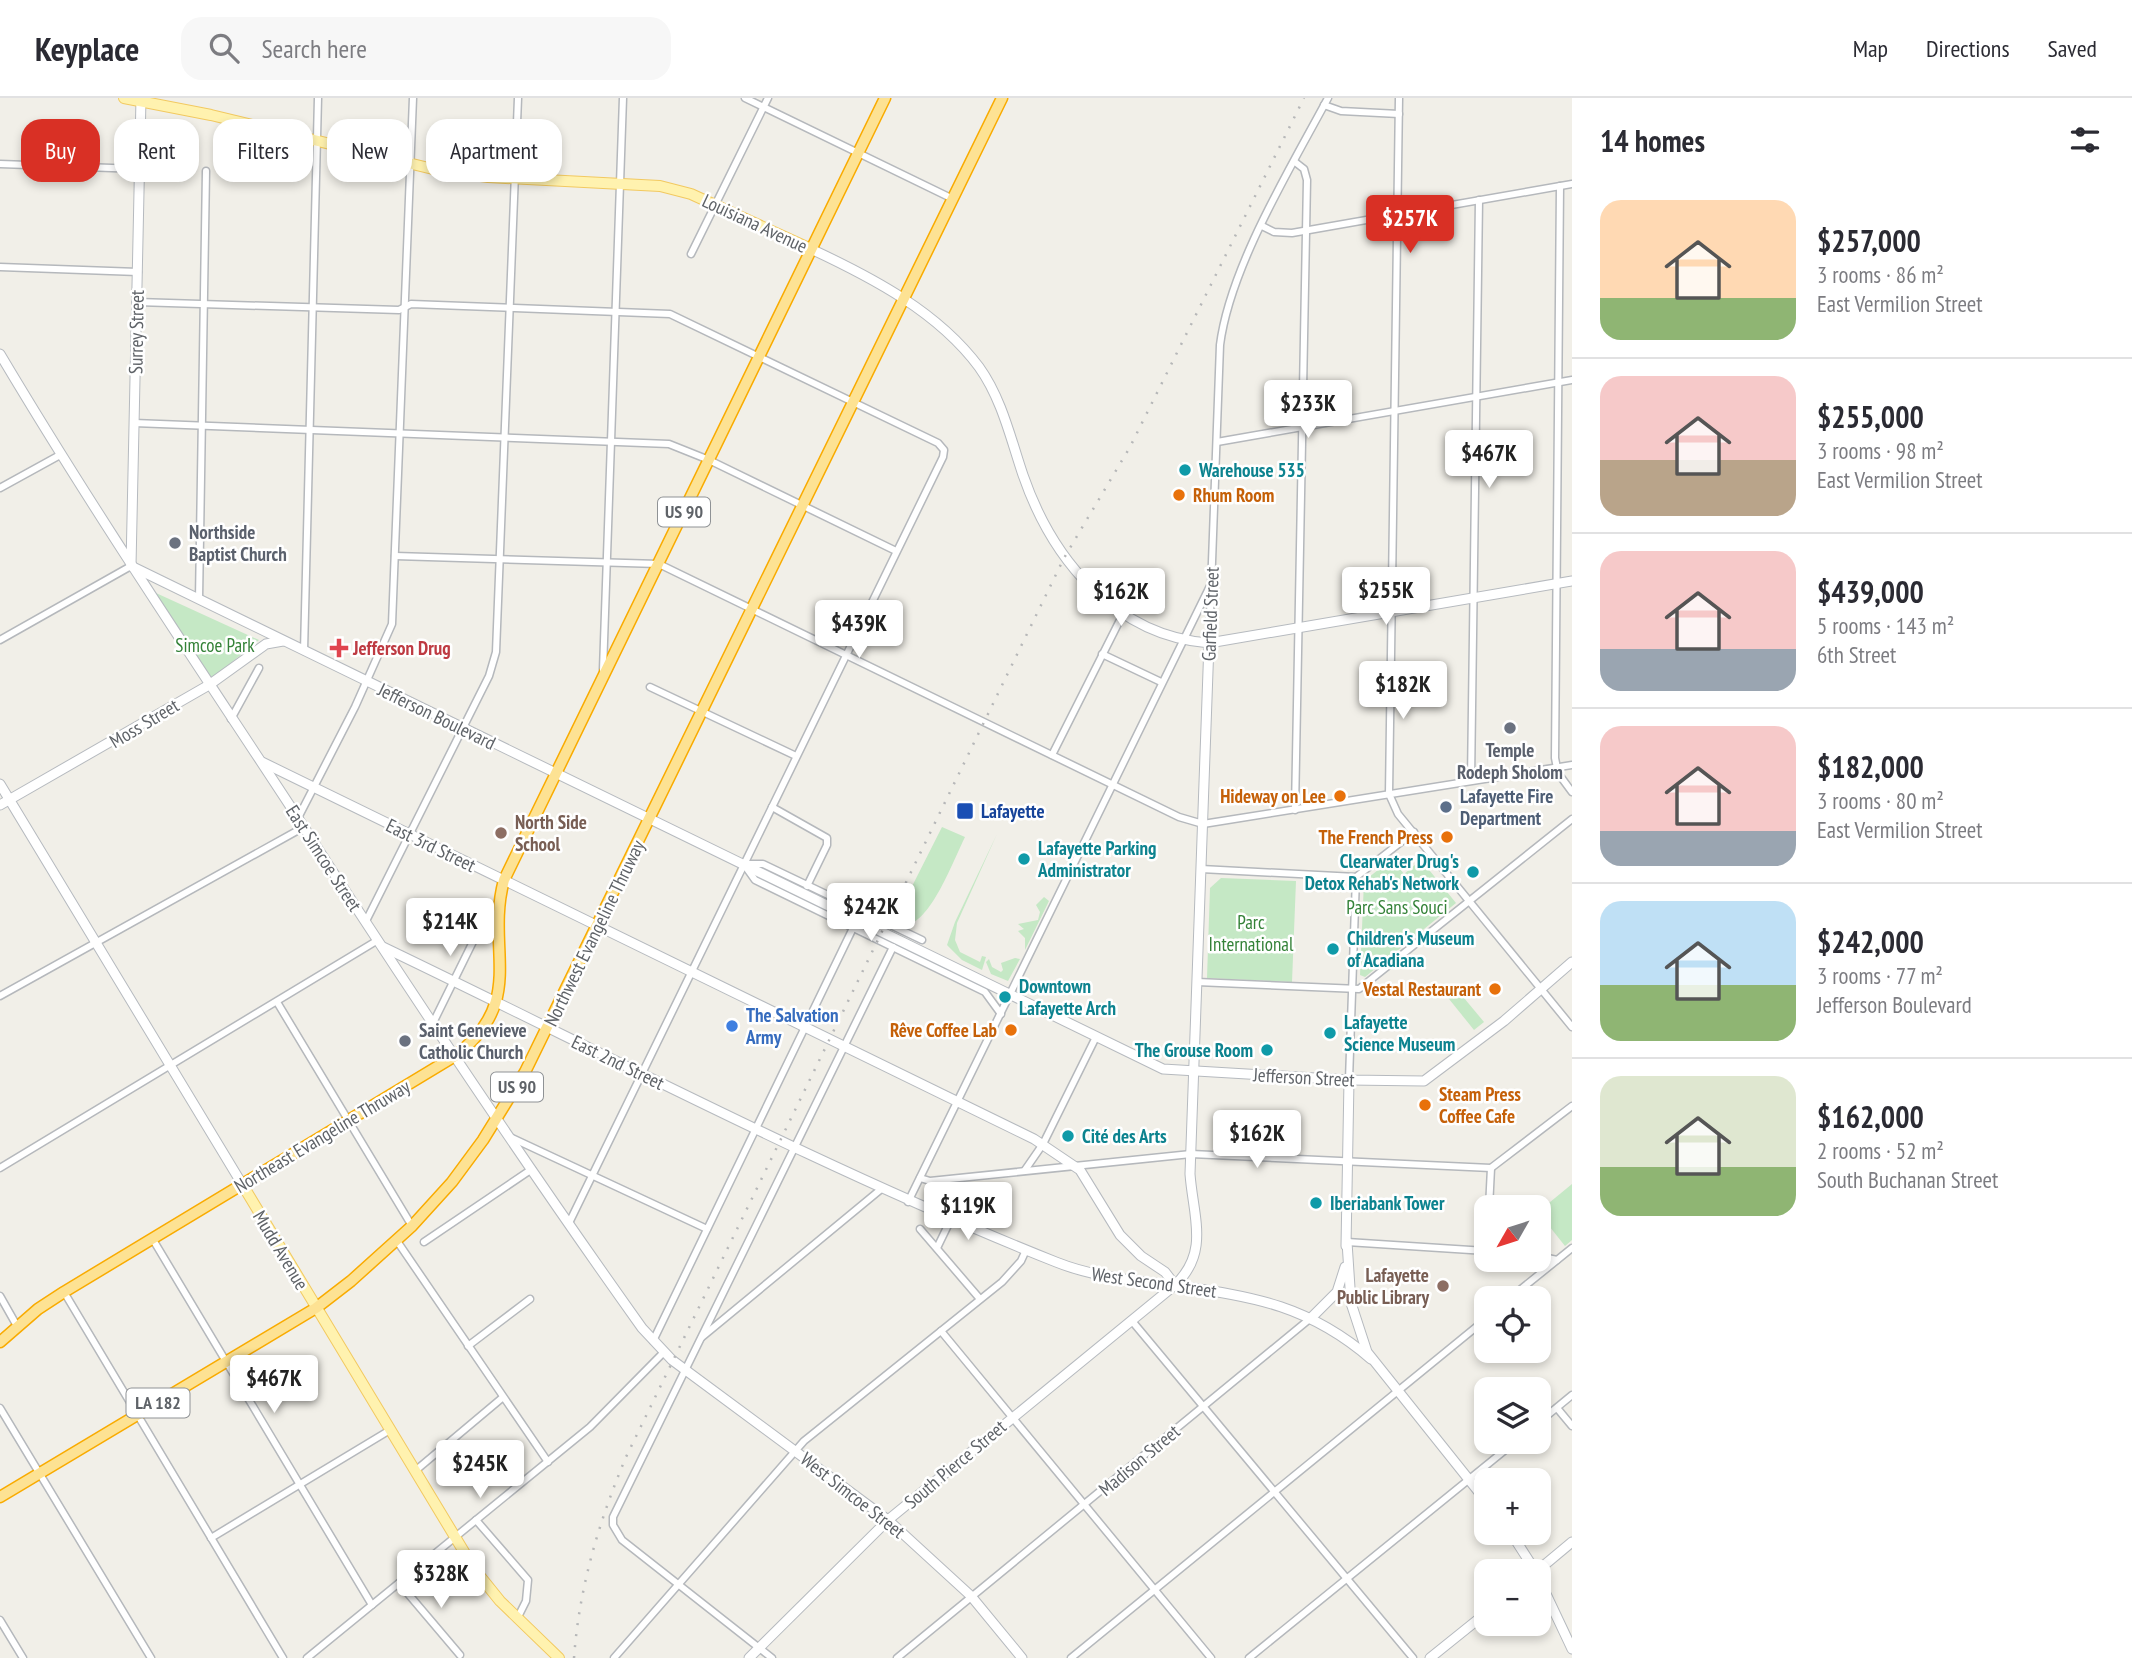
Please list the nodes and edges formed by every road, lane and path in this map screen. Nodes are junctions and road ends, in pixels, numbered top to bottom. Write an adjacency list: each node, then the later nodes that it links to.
1 (124, 98): 11 (main road, Louisiana Avenue)
2 (318, 98): 18 (street)
3 (413, 98): 17 (street)
4 (518, 98): 16 (street)
5 (623, 98): 29 (street)
6 (745, 98): 13 (street)
7 (768, 98): 13 (street)
8 (885, 98): 20 (highway, US 90)
9 (1002, 98): 32 (highway, US 90)
10 (1399, 98): 14 (street)
11 (141, 99): 15 (street, Surrey Street); 18 (main road, Louisiana Avenue)
12 (1326, 101): 14 (street); 21 (street, Garfield Street)
13 (763, 107): 20 (street); 34 (street)
14 (1399, 114): 35 (street)
15 (141, 119)
16 (517, 119)
17 (412, 131)
18 (317, 141): 19 (main road, Louisiana Avenue); 45 (street)
19 (327, 143)
20 (858, 153): 32 (street); 38 (highway, US 90)
21 (1295, 162): 36 (street, Garfield Street); 37 (street)
22 (0, 164): 23 (street)
23 (114, 168)
24 (206, 171): 44 (street)
25 (562, 181): 29 (main road, Louisiana Avenue)
26 (140, 182): 41 (street, Surrey Street)
27 (410, 182): 46 (street)
28 (515, 182): 47 (street)
29 (620, 184): 34 (main road, Louisiana Avenue); 48 (street)
30 (1572, 184): 31 (street)
31 (1560, 186): 33 (street); 52 (street)
32 (953, 199): 42 (highway, US 90)
33 (1479, 200): 35 (street); 53 (street)
34 (716, 205): 38 (main road, Louisiana Avenue); 39 (street)
35 (1396, 214): 37 (street); 55 (street)
36 (1262, 226): 37 (street); 63 (street, Garfield Street)
37 (1306, 231): 58 (street)
38 (811, 249): 42 (street, Louisiana Avenue); 50 (highway, US 90)
39 (691, 254)
40 (0, 267): 41 (street)
41 (138, 272): 43 (street, Surrey Street)
42 (903, 299): 54 (highway, US 90); 81 (street, Louisiana Avenue)
43 (137, 302): 44 (street); 56 (street, Surrey Street)
44 (203, 302): 45 (street); 57 (street)
45 (313, 307): 46 (street); 59 (street)
46 (405, 307): 47 (street); 60 (street)
47 (510, 307): 48 (street); 61 (street)
48 (616, 311): 50 (street); 62 (street)
49 (0, 354): 64 (street, East Simcoe Street)
50 (759, 357): 54 (street); 65 (highway, US 90)
51 (1572, 380): 52 (street)
52 (1558, 383): 53 (street); 76 (street)
53 (1476, 396): 55 (street); 78 (street)
54 (853, 402): 67 (highway, US 90); 68 (street)
55 (1394, 411): 58 (street); 80 (street)
56 (134, 423): 57 (street); 73 (street, Surrey Street)
57 (200, 425): 59 (street); 77 (street)
58 (1303, 427): 63 (street); 82 (street)
59 (308, 430): 60 (street); 87 (street)
60 (401, 433): 61 (street); 69 (street)
61 (506, 436): 62 (street); 70 (street)
62 (610, 442): 65 (street); 71 (street)
63 (1217, 442): 75 (street, Garfield Street)
64 (60, 455): 66 (street); 73 (street, East Simcoe Street)
65 (709, 460): 67 (street); 72 (highway, US 90)
66 (0, 488)
67 (803, 505): 68 (street); 79 (highway, US 90)
68 (896, 551): 89 (street)
69 (395, 556): 70 (street); 92 (street)
70 (501, 560): 71 (street); 98 (street)
71 (606, 564): 72 (street); 91 (street)
72 (659, 564): 79 (street); 91 (highway, US 90)
73 (131, 566): 77 (street, Jefferson Boulevard); 84 (street); 94 (street, East Simcoe Street)
74 (1572, 581): 76 (street, Louisiana Avenue)
75 (1212, 582): 83 (street); 86 (street, Garfield Street)
76 (1558, 584): 78 (street, Louisiana Avenue); 103 (street)
77 (199, 599): 85 (street, Jefferson Boulevard)
78 (1474, 599): 80 (street, Louisiana Avenue); 105 (street)
79 (752, 608): 89 (street); 96 (highway, US 90)
80 (1391, 611): 82 (street, Louisiana Avenue); 110 (street)
81 (1124, 612): 83 (street, Louisiana Avenue); 88 (street)
82 (1300, 628): 86 (street, Louisiana Avenue); 114 (street)
83 (1182, 639): 86 (street, Louisiana Avenue); 93 (street)
84 (0, 640)
85 (285, 641): 87 (street, Jefferson Boulevard); 94 (street, Moss Street)
86 (1209, 643): 118 (street, Garfield Street)
87 (303, 651): 92 (street, Jefferson Boulevard)
88 (1102, 654): 93 (street); 99 (street)
89 (846, 655): 99 (street); 100 (street)
90 (259, 668): 97 (street)
91 (603, 676): 104 (highway, US 90)
92 (367, 682): 98 (street, Jefferson Boulevard); 108 (street)
93 (1161, 682): 107 (street)
94 (209, 685): 97 (street, East Simcoe Street); 111 (street, Moss Street)
95 (650, 687): 96 (street)
96 (701, 711): 100 (street); 116 (highway, US 90)
97 (231, 719): 101 (street, East Simcoe Street)
98 (461, 728): 104 (street, Jefferson Boulevard); 121 (street)
99 (1052, 755): 107 (street)
100 (796, 756): 113 (street)
101 (260, 761): 108 (street, East 3rd Street); 115 (street, East Simcoe Street)
102 (1572, 765): 103 (street)
103 (1556, 766): 105 (street); 109 (street)
104 (555, 773): 116 (street, Jefferson Boulevard); 125 (highway, Northeast Evangeline Thruway / US 90)
105 (1471, 780): 110 (street)
106 (0, 784): 111 (street, Mudd Avenue)
107 (1111, 784): 118 (street); 143 (street)
108 (313, 787): 115 (street); 121 (street, East 3rd Street)
109 (1572, 792)
110 (1389, 794): 114 (street); 120 (street)
111 (9, 800): 112 (street, Moss Street); 133 (street, Mudd Avenue)
112 (0, 805)
113 (772, 807): 122 (street); 126 (street)
114 (1296, 810): 118 (street)
115 (298, 818): 119 (street, East Simcoe Street)
116 (650, 818): 122 (street, Jefferson Boulevard); 130 (highway, Northwest Evangeline Thruway / US 90)
117 (1572, 819): 127 (street)
118 (1203, 824): 123 (street, Garfield Street)
119 (304, 827): 129 (street, East Simcoe Street); 133 (street)
120 (1414, 832): 124 (street); 127 (street)
121 (408, 834): 125 (street, East 3rd Street); 129 (street)
122 (745, 864): 126 (street, Jefferson Boulevard); 131 (street, Jefferson Boulevard); 137 (street); 143 (street, Jefferson Boulevard)
123 (1201, 869): 124 (street); 139 (street, Garfield Street)
124 (1356, 877): 141 (street)
125 (504, 880): 130 (street, East 3rd Street); 145 (highway, Northeast Evangeline Thruway / US 90)
126 (807, 886): 132 (street, Jefferson Boulevard)
127 (1470, 901): 140 (street); 141 (street)
128 (491, 905): 138 (street)
129 (366, 921): 134 (street, East Simcoe Street)
130 (597, 926): 137 (street, East 3rd Street); 150 (highway, Northwest Evangeline Thruway / US 90)
131 (853, 928): 135 (street, Jefferson Boulevard); 148 (street)
132 (922, 940)
133 (94, 943): 142 (street); 154 (street, Mudd Avenue)
134 (380, 943): 138 (street, East 2nd Street); 144 (street); 147 (street, East Simcoe Street)
135 (893, 947): 146 (street, Jefferson Boulevard); 152 (street)
136 (1572, 962): 140 (street, Jefferson Street)
137 (692, 972): 148 (street, East 3rd Street); 156 (street)
138 (454, 981): 145 (street, East 2nd Street); 147 (street)
139 (1197, 982): 141 (street); 155 (street, Garfield Street)
140 (1540, 988): 149 (street); 157 (street, Jefferson Street)
141 (1352, 990): 157 (street)
142 (0, 996)
143 (1010, 996): 146 (street); 151 (street, Jefferson Street)
144 (277, 1002): 154 (street); 161 (street)
145 (495, 1002): 150 (street, East 2nd Street); 153 (highway, Northeast Evangeline Thruway / US 90)
146 (1001, 1014): 158 (street)
147 (433, 1023): 153 (street, East Simcoe Street)
148 (804, 1027): 152 (street, East 3rd Street); 162 (street)
149 (1572, 1027)
150 (547, 1028): 156 (street, East 2nd Street); 160 (highway, Northwest Evangeline Thruway / US 90)
151 (1096, 1037): 155 (street, Jefferson Street); 165 (street)
152 (844, 1047): 158 (street, East 3rd Street); 166 (street)
153 (455, 1056): 160 (street, East Simcoe Street); 161 (highway, Northeast Evangeline Thruway / US 90)
154 (171, 1066): 170 (street); 176 (street, Mudd Avenue)
155 (1194, 1072): 157 (street, Jefferson Street); 167 (street, Garfield Street)
156 (644, 1075): 162 (street, East 2nd Street); 174 (street)
157 (1349, 1080): 168 (street)
158 (957, 1101): 165 (street, East 3rd Street); 175 (street)
159 (1572, 1106): 171 (street)
160 (498, 1118): 163 (street, East Simcoe Street); 182 (highway, Northwest Evangeline Thruway / US 90)
161 (349, 1121): 176 (highway, Northeast Evangeline Thruway / US 90); 182 (street)
162 (755, 1129): 164 (street, East 2nd Street); 183 (street)
163 (511, 1138): 172 (street, East Simcoe Street); 174 (street)
164 (778, 1140): 166 (street, West Second Street)
165 (1043, 1144): 169 (street, East 3rd Street); 173 (street)
166 (796, 1149): 177 (street, West Second Street); 208 (street)
167 (1191, 1154): 168 (street); 169 (street); 195 (street, Garfield Street)
168 (1347, 1160): 171 (street); 188 (street)
169 (1074, 1165): 173 (street); 195 (street, East 3rd Street)
170 (0, 1168)
171 (1491, 1168): 178 (street)
172 (532, 1169): 181 (street, East Simcoe Street); 187 (street)
173 (1025, 1170): 175 (street)
174 (592, 1177): 181 (street); 183 (street)
175 (920, 1178): 179 (street)
176 (242, 1184): 185 (highway, Northeast Evangeline Thruway); 201 (main road, Mudd Avenue)
177 (880, 1190): 179 (street, West Second Street); 208 (street)
178 (1490, 1195)
179 (908, 1202): 180 (street, West Second Street)
180 (951, 1219): 189 (street); 191 (street, West Second Street)
181 (569, 1223): 207 (street, East Simcoe Street)
182 (412, 1226): 186 (highway, Northwest Evangeline Thruway / US 90)
183 (707, 1229): 207 (street)
184 (920, 1229): 189 (street)
185 (152, 1238): 197 (highway, Northeast Evangeline Thruway); 213 (street)
186 (397, 1241): 201 (highway, Northwest Evangeline Thruway / US 90); 210 (street)
187 (424, 1242)
188 (1347, 1242): 192 (street); 202 (street, Madison Street); 212 (street)
189 (937, 1248): 200 (street)
190 (1572, 1248): 194 (street)
191 (1026, 1250): 195 (street, West Second Street); 200 (street)
192 (1474, 1250)
193 (1551, 1259): 194 (street)
194 (1558, 1260): 196 (street)
195 (1175, 1285): 202 (street, West Second Street); 203 (street, South Pierce Street)
196 (1525, 1286)
197 (64, 1292): 204 (highway, Northeast Evangeline Thruway); 222 (street)
198 (0, 1296): 204 (street)
199 (530, 1299): 210 (street)
200 (980, 1299): 206 (street)
201 (316, 1308): 213 (highway, Northwest Evangeline Thruway / LA 182); 225 (main road, Mudd Avenue)
202 (1312, 1317): 212 (street, West Second Street); 218 (street, Madison Street)
203 (1132, 1321): 218 (street); 223 (street, South Pierce Street)
204 (17, 1326): 209 (highway, Northeast Evangeline Thruway)
205 (1474, 1328): 215 (street)
206 (941, 1331): 223 (street); 226 (street)
207 (653, 1341): 211 (street, East Simcoe Street)
208 (698, 1341): 214 (street)
209 (0, 1342)
210 (468, 1346): 217 (street)
211 (664, 1352): 214 (street, West Simcoe Street); 228 (street)
212 (1371, 1359): 215 (street)
213 (226, 1362): 222 (highway, Northwest Evangeline Thruway / LA 182); 232 (street)
214 (684, 1368): 226 (street, West Simcoe Street); 245 (street)
215 (1397, 1391): 231 (street); 234 (street)
216 (1572, 1395): 220 (street)
217 (502, 1398): 228 (street); 229 (street)
218 (1203, 1407): 234 (street); 236 (street, Madison Street)
219 (0, 1408): 230 (street)
220 (1557, 1408): 221 (street); 224 (street)
221 (1551, 1413)
222 (138, 1415): 230 (highway, Northwest Evangeline Thruway / LA 182); 240 (street)
223 (1012, 1417): 236 (street); 238 (street, South Pierce Street)
224 (1572, 1426)
225 (390, 1430): 229 (main road, Mudd Avenue); 232 (street)
226 (795, 1450): 238 (street, West Simcoe Street); 245 (street)
227 (1501, 1454): 231 (street)
228 (548, 1462): 237 (street)
229 (415, 1471): 239 (main road, Mudd Avenue)
230 (40, 1473): 235 (highway, Northwest Evangeline Thruway / LA 182); 257 (street)
231 (1470, 1481): 233 (street); 243 (street)
232 (300, 1485): 240 (street); 249 (street)
233 (1474, 1486)
234 (1275, 1494): 243 (street); 246 (street)
235 (0, 1497)
236 (1084, 1506): 246 (street); 247 (street, Madison Street)
237 (477, 1520): 239 (street); 250 (street)
238 (888, 1520): 247 (street, West Simcoe Street); 253 (street, South Pierce Street)
239 (455, 1537): 244 (street); 250 (main road, Mudd Avenue)
240 (211, 1538): 258 (street)
241 (1572, 1542): 242 (street)
242 (1551, 1560)
243 (1347, 1579): 268 (street); 269 (street)
244 (399, 1583): 249 (street); 255 (street)
245 (678, 1585): 253 (street); 261 (street)
246 (1154, 1590): 266 (street); 267 (street)
247 (971, 1596): 264 (street, Madison Street); 265 (street, West Simcoe Street)
248 (1551, 1604): 254 (street)
249 (372, 1605): 259 (street)
250 (517, 1619): 260 (main road, Mudd Avenue)
251 (0, 1620): 256 (street)
252 (1474, 1623): 270 (street)
253 (759, 1648): 262 (street, South Pierce Street); 263 (street)
254 (1572, 1648)
255 (460, 1655)
256 (23, 1658)
257 (151, 1658)
258 (283, 1658)
259 (307, 1658)
260 (559, 1658)
261 (614, 1658)
262 (750, 1658)
263 (772, 1658)
264 (897, 1658)
265 (1022, 1658)
266 (1071, 1658)
267 (1211, 1658)
268 (1249, 1658)
269 (1413, 1658)
270 (1430, 1658)

